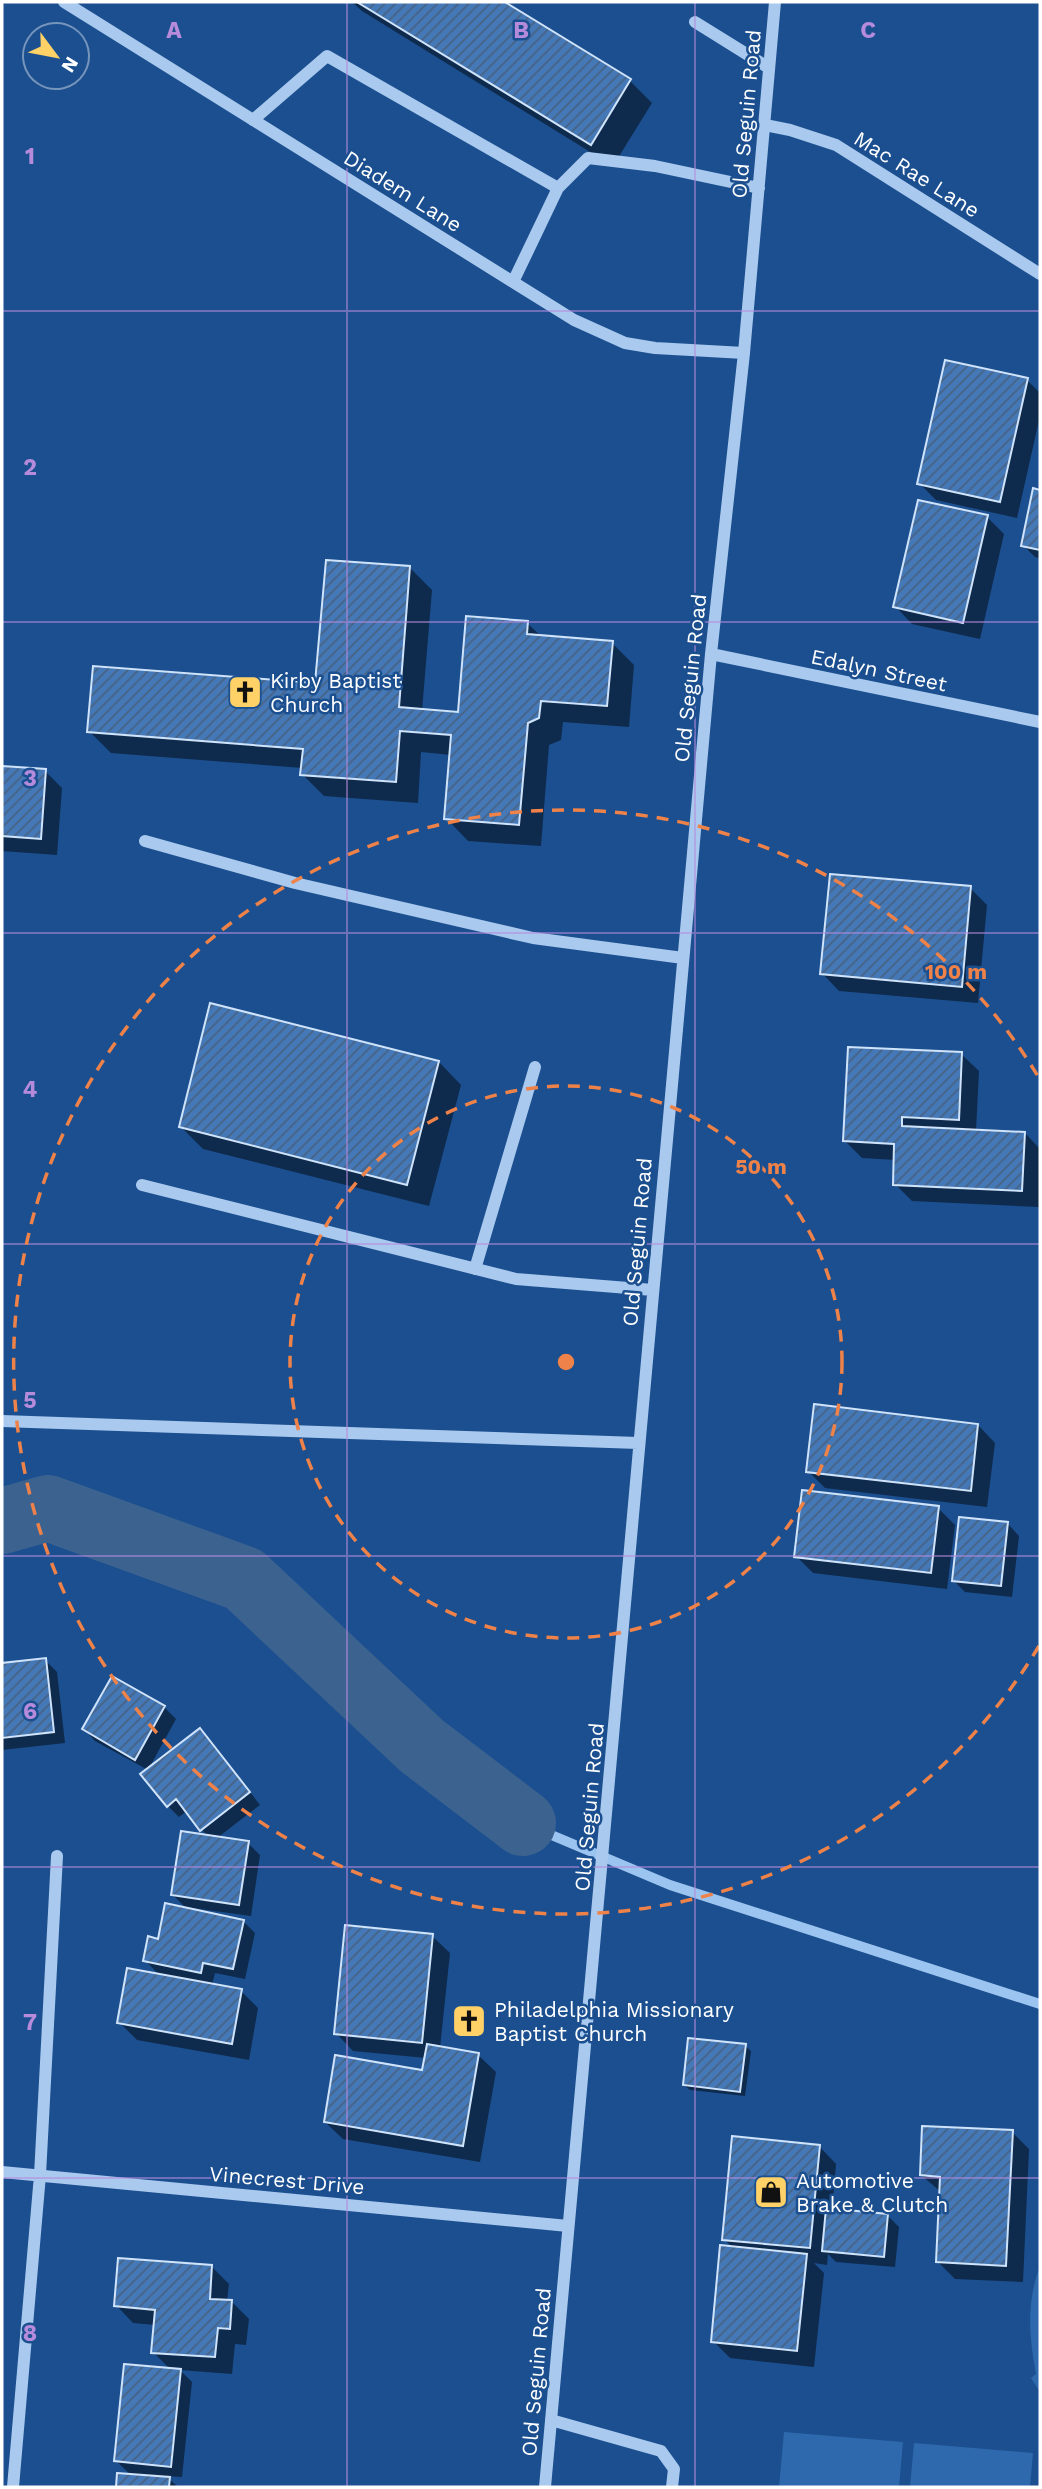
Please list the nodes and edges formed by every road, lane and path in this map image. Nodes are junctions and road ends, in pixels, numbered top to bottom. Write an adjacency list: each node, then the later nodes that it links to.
1 (64, 2): 5 (street, Diadem Lane)
2 (775, 2): 4 (street, Old Seguin Road)
3 (695, 22): 4 (street)
4 (769, 68): 6 (street, Old Seguin Road)
5 (253, 120): 7 (street); 10 (street, Diadem Lane)
6 (765, 125): 8 (street, Old Seguin Road); 9 (street, Mac Rae Lane)
7 (558, 188): 8 (street); 10 (street)
8 (759, 188): 11 (street, Old Seguin Road)
9 (1040, 274)
10 (513, 282): 11 (street, Diadem Lane)
11 (744, 353): 12 (street, Old Seguin Road)
12 (711, 654): 13 (street, Edalyn Street); 15 (street, Old Seguin Road)
13 (1040, 722)
14 (145, 841): 15 (street)
15 (683, 958): 19 (street, Old Seguin Road)
16 (535, 1067): 18 (street)
17 (142, 1185): 18 (street)
18 (475, 1269): 19 (street)
19 (653, 1290): 21 (street, Old Seguin Road)
20 (2, 1421): 21 (street)
21 (638, 1443): 25 (street, Old Seguin Road)
22 (57, 1856): 24 (street)
23 (2, 2172): 24 (street, Vinecrest Drive)
24 (40, 2175): 25 (street, Vinecrest Drive); 27 (street)
25 (568, 2226): 26 (street, Old Seguin Road)
26 (551, 2420): 28 (street, Old Seguin Road); 29 (street)
27 (13, 2487)
28 (545, 2487)
29 (672, 2487)

